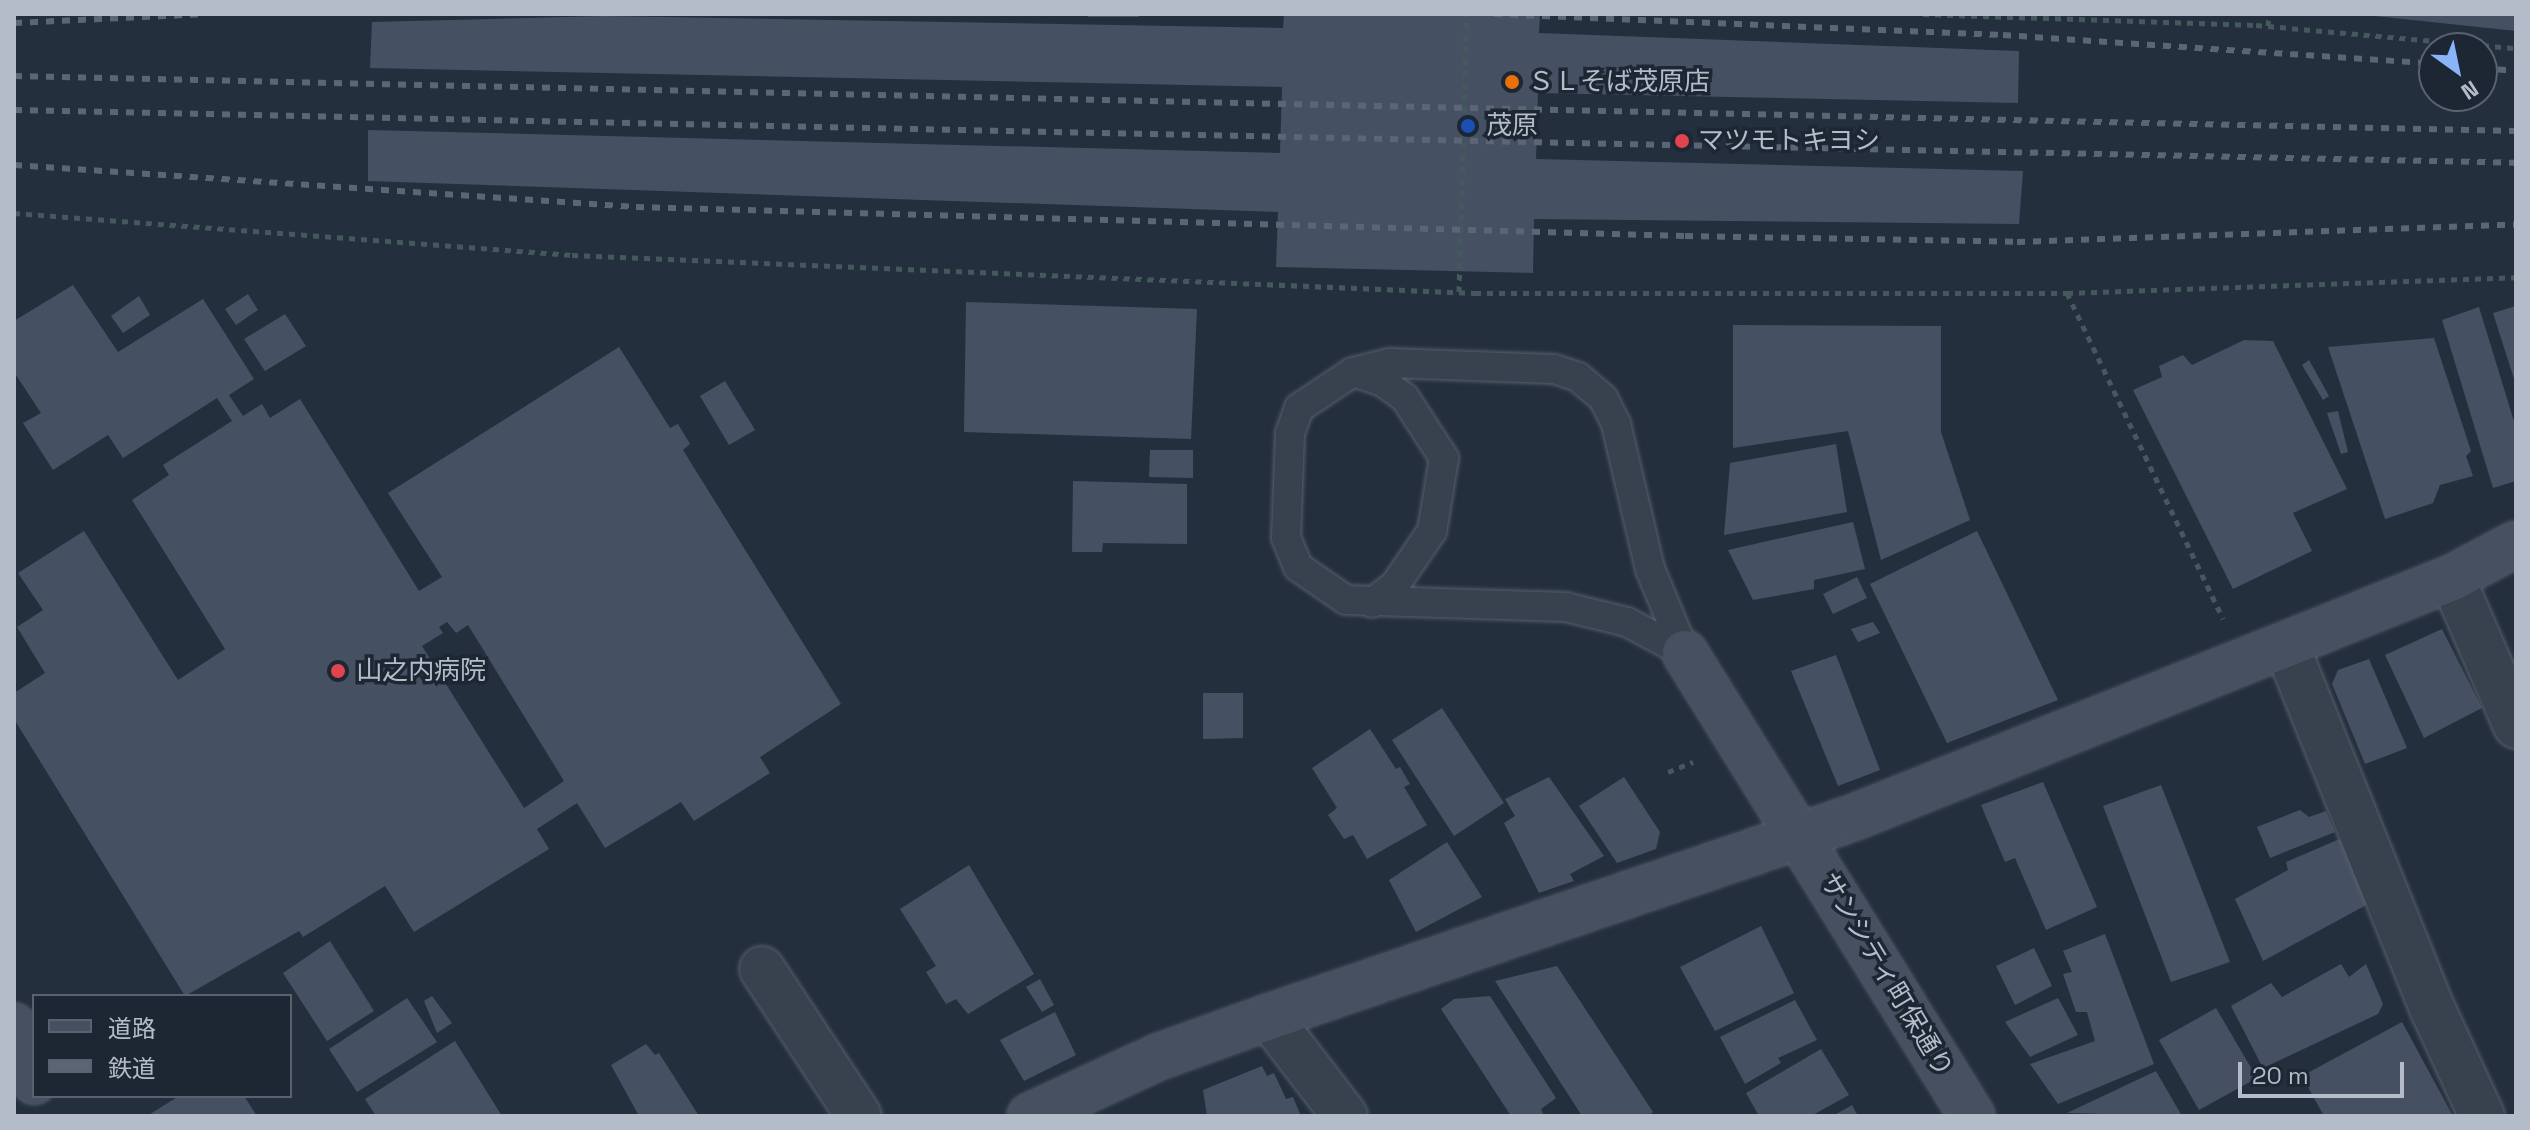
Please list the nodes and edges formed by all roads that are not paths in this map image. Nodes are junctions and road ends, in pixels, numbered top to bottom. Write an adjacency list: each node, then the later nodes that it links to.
1 (1353, 372): 4 (lane); 4 (lane); 6 (lane)
2 (2516, 544): 3 (street)
3 (2452, 578): 5 (street); 7 (street)
4 (1372, 603): 6 (lane)
5 (2286, 645): 8 (street); 17 (street)
6 (1685, 653): 8 (street, サンシティ町保通り)
7 (2516, 726)
8 (1800, 835): 10 (street); 16 (street, サンシティ町保通り)
9 (762, 969): 13 (street)
10 (1269, 1017): 14 (street); 15 (street)
11 (14, 1026): 12 (street)
12 (32, 1076)
13 (859, 1116)
14 (1031, 1116)
15 (1345, 1116)
16 (1972, 1116)
17 (2482, 1116)

